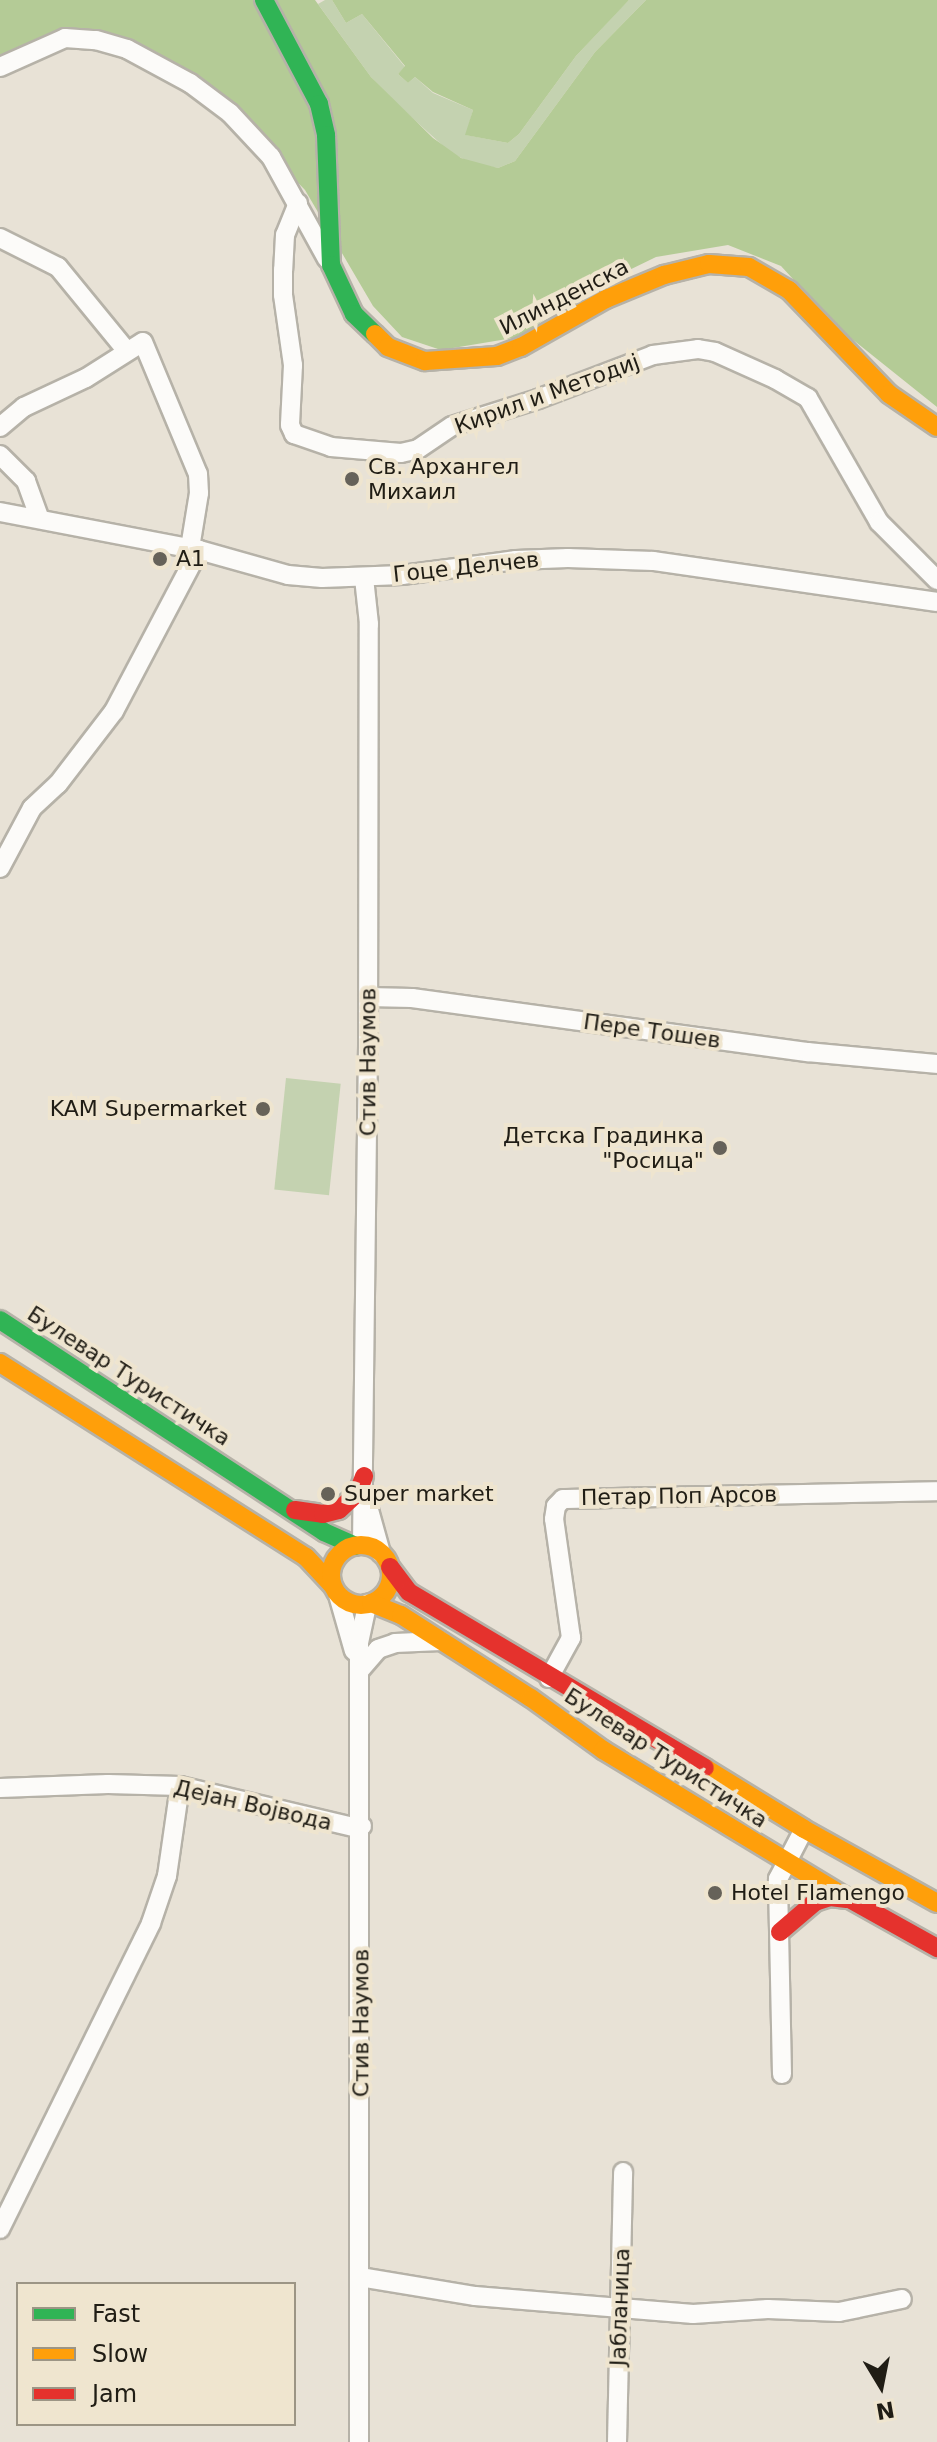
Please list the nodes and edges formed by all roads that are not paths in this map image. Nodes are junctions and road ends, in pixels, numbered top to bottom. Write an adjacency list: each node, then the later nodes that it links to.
1 (264, 0): 5 (main road, Илинденска)
2 (0, 67): 3 (street)
3 (298, 203): 5 (street); 14 (street, Кирил и Методиј)
4 (0, 238): 6 (street)
5 (331, 265): 8 (main road, Илинденска)
6 (126, 350): 7 (street); 12 (street)
7 (0, 427)
8 (937, 427)
9 (0, 455): 11 (street)
10 (0, 512): 11 (street, Гоце Делчев)
11 (39, 517): 12 (street, Гоце Делчев)
12 (194, 549): 13 (street, Гоце Делчев); 16 (street)
13 (364, 578): 15 (street, Гоце Делчев); 17 (street, Стив Наумов)
14 (937, 580)
15 (937, 602)
16 (0, 868)
17 (368, 997): 18 (street, Пере Тошев); 21 (street, Стив Наумов)
18 (937, 1064)
19 (0, 1320): 23 (main road, Булевар Туристичка)
20 (0, 1363): 26 (main road)
21 (364, 1476): 23 (main road); 24 (street, Стив Наумов); 25 (street)
22 (937, 1491): 30 (street, Петар Поп Арсов)
23 (286, 1508): 24 (main road, Булевар Туристичка)
24 (358, 1546): 25 (main road); 26 (main road)
25 (385, 1560): 27 (main road); 30 (main road, Булевар Туристичка)
26 (335, 1590): 27 (main road); 29 (street)
27 (369, 1604): 28 (main road, Булевар Туристичка); 29 (street, Стив Наумов)
28 (441, 1641): 29 (street); 35 (main road, Булевар Туристичка)
29 (360, 1670): 33 (street, Стив Наумов)
30 (549, 1678): 34 (main road, Булевар Туристичка)
31 (180, 1786): 32 (street, Дејан Војвода); 33 (street, Дејан Војвода); 42 (street)
32 (0, 1788)
33 (362, 1826): 43 (street, Стив Наумов)
34 (804, 1829): 35 (street); 37 (main road, Булевар Туристичка)
35 (784, 1863): 36 (main road, Булевар Туристичка); 38 (street)
36 (847, 1899): 38 (main road); 39 (main road, Булевар Туристичка)
37 (937, 1903)
38 (780, 1932): 40 (street)
39 (937, 1948)
40 (782, 2074)
41 (623, 2172): 45 (street, Јабланица)
42 (0, 2229)
43 (360, 2277): 45 (street); 46 (street, Стив Наумов)
44 (902, 2299): 45 (street)
45 (618, 2309): 47 (street, Јабланица)
46 (359, 2442)
47 (617, 2442)

